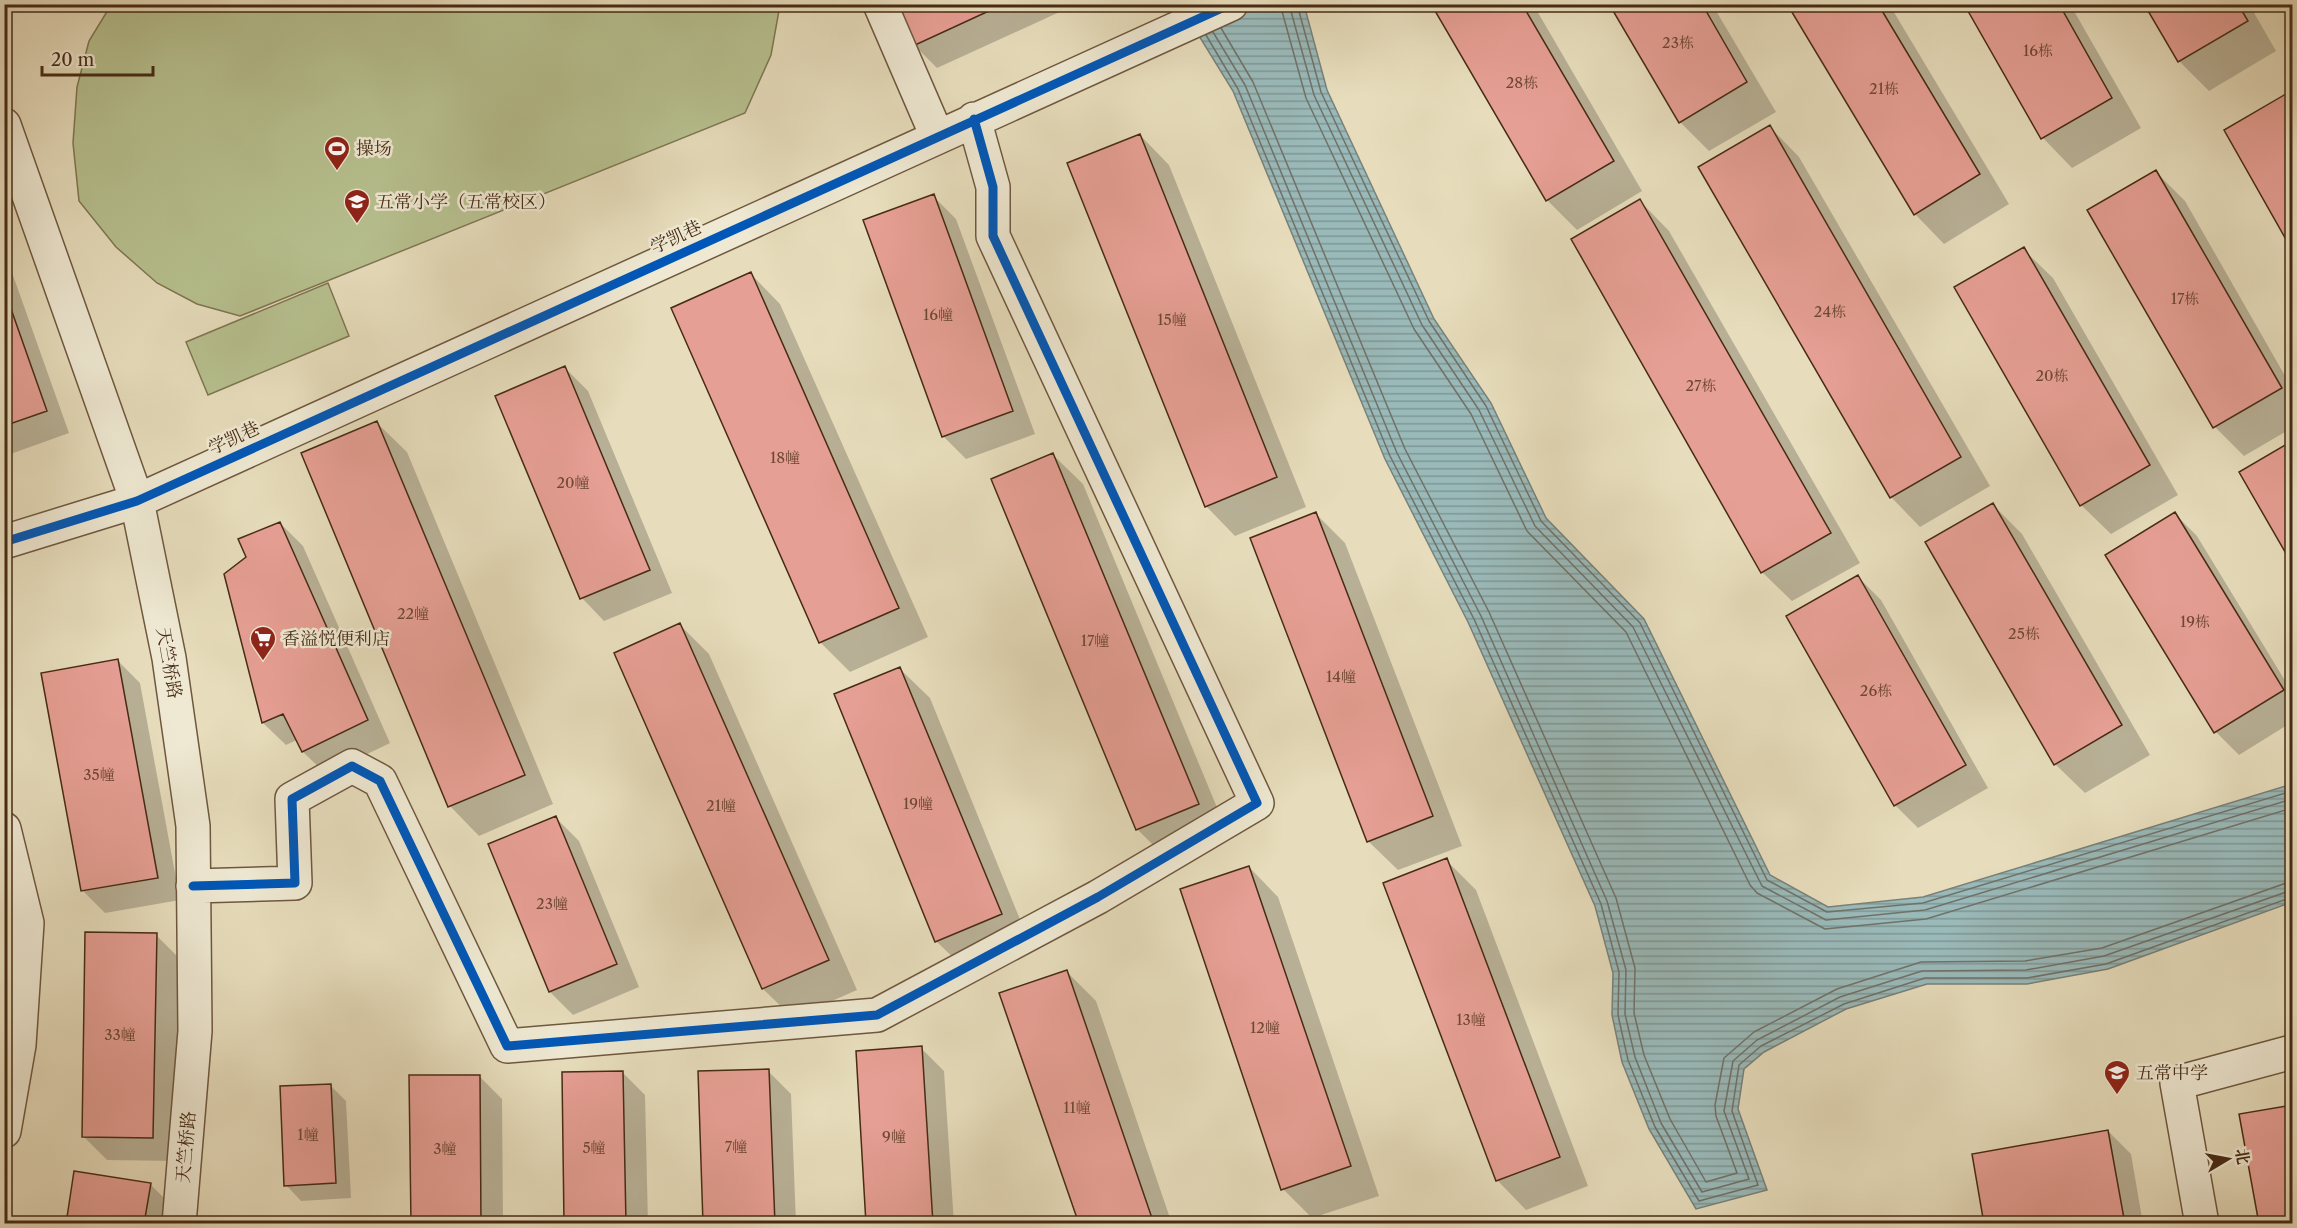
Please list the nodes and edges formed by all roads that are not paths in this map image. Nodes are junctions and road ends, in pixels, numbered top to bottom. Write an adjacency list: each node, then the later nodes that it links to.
1 (880, 4): 5 (street)
2 (1231, 4): 3 (street, 学凯巷)
3 (974, 119): 5 (street, 学凯巷); 9 (street)
4 (4, 125): 6 (street, 天竺桥路)
5 (937, 136): 6 (street, 学凯巷)
6 (137, 501): 7 (street, 学凯巷); 9 (street, 天竺桥路)
7 (4, 542)
8 (4, 829): 11 (street)
9 (194, 886): 12 (street, 天竺桥路)
10 (2292, 1052): 13 (street)
11 (4, 1131)
12 (179, 1224)
13 (2202, 1224)

